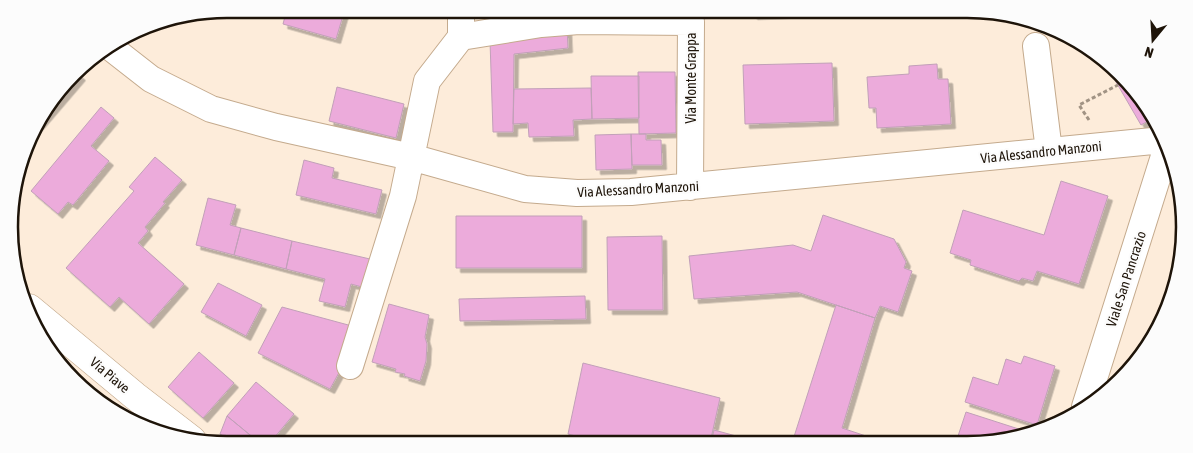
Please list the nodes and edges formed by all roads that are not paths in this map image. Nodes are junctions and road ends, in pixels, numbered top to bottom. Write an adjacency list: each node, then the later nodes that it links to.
1 (460, 18): 4 (street)
2 (567, 18): 4 (street, Via Monte Grappa)
3 (628, 18): 11 (street, Via Monte Grappa)
4 (461, 37): 9 (street)
5 (1036, 46): 8 (street)
6 (114, 50): 9 (street, Via Alessandro Manzoni)
7 (1157, 141): 8 (street, Via Alessandro Manzoni)
8 (1049, 151): 11 (street, Via Alessandro Manzoni)
9 (410, 157): 11 (street, Via Alessandro Manzoni); 13 (street)
10 (1164, 158): 14 (street, Viale San Pancrazio)
11 (690, 187)
12 (37, 315): 15 (main road, Via Piave)
13 (350, 366)
14 (1088, 396)
15 (178, 429)

